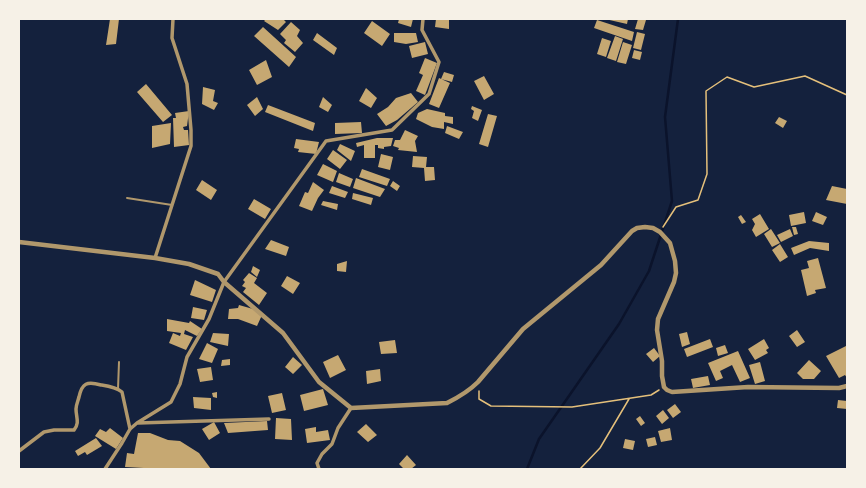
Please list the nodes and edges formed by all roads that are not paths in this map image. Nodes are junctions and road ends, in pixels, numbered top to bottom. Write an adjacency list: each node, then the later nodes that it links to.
1 (173, 19): 4 (street)
2 (423, 19): 7 (street)
3 (127, 198): 4 (lane)
4 (172, 206): 6 (street)
5 (19, 242): 6 (street)
6 (155, 258): 7 (street)
7 (224, 282): 11 (street); 13 (street)
8 (119, 362): 10 (lane)
9 (847, 386): 11 (street)
10 (118, 389): 14 (street); 15 (street)
11 (351, 408): 17 (street)
12 (269, 419): 13 (street)
13 (137, 423): 14 (street)
14 (130, 430): 16 (street)
15 (19, 451)
16 (105, 469)
17 (319, 469)

